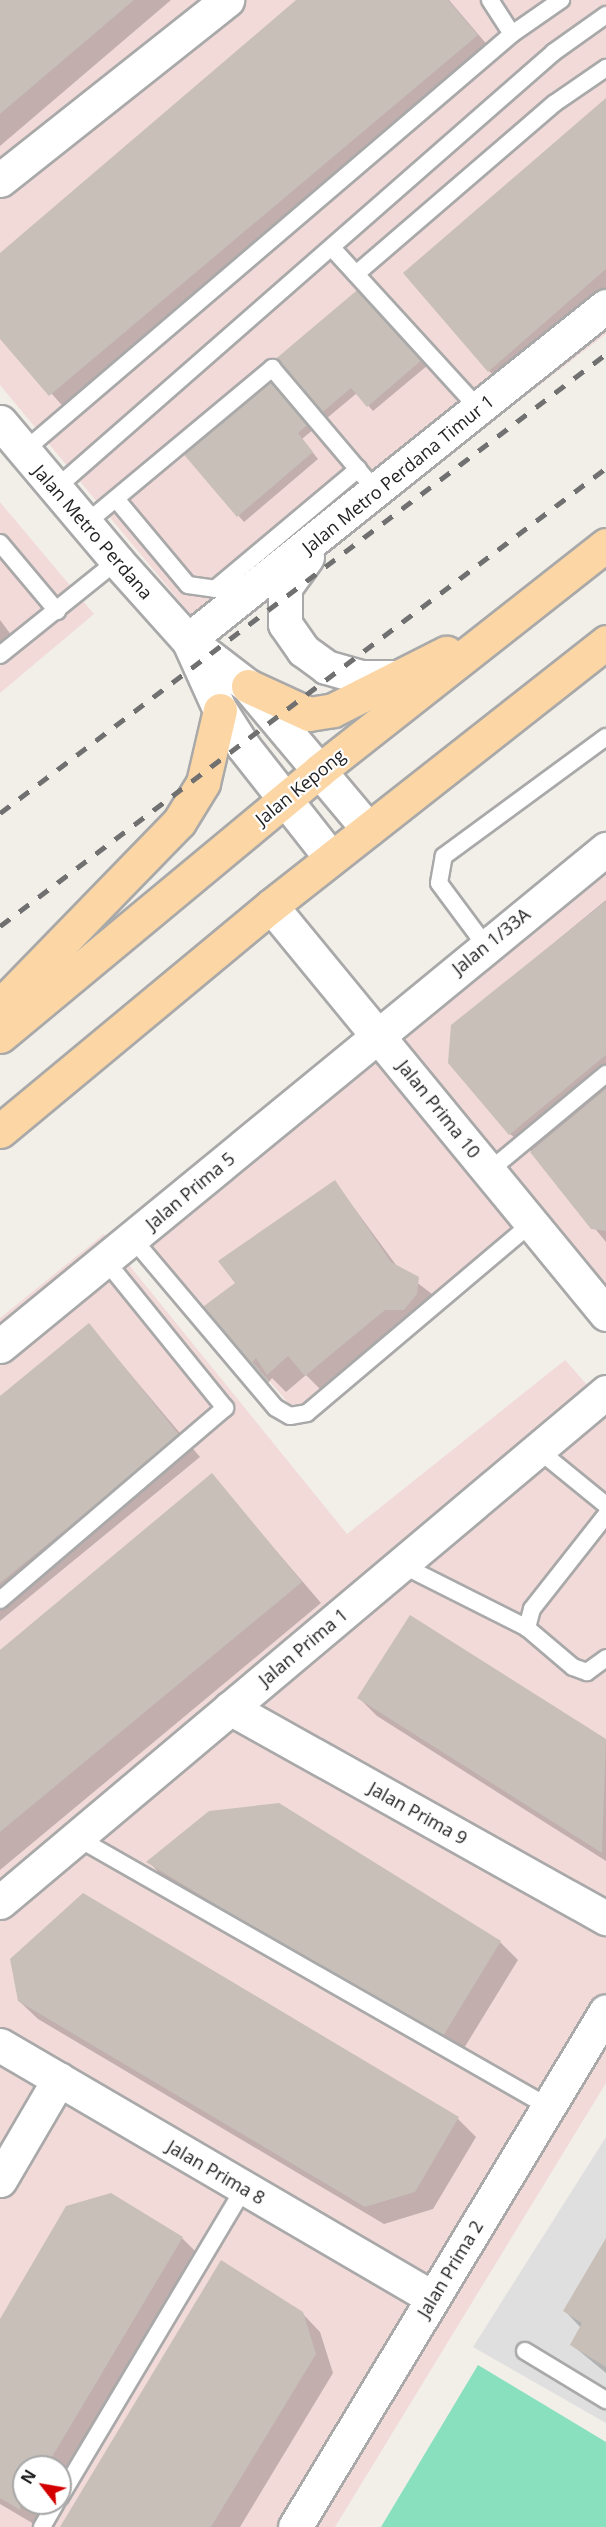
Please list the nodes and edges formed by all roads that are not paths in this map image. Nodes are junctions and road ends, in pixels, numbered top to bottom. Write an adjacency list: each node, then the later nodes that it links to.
1 (227, 0): 7 (street)
2 (490, 0): 5 (lane)
3 (561, 0): 5 (lane)
4 (606, 15): 8 (lane)
5 (512, 34): 13 (lane)
6 (606, 68): 9 (lane)
7 (0, 180)
8 (333, 249): 9 (lane); 15 (lane)
9 (356, 274): 11 (lane)
10 (606, 306): 11 (street, Jalan Metro Perdana Timur 1)
11 (478, 408): 14 (street, Jalan Metro Perdana Timur 1)
12 (0, 422): 13 (street, Jalan Metro Perdana)
13 (24, 451): 15 (street, Jalan Metro Perdana)
14 (367, 481): 16 (lane); 16 (lane); 18 (street, Jalan Metro Perdana Timur 1)
15 (55, 489): 17 (street, Jalan Metro Perdana)
16 (116, 498): 17 (lane)
17 (85, 524): 21 (street, Jalan Metro Perdana)
18 (321, 538): 24 (street, Jalan Metro Perdana Timur 1); 27 (street)
19 (0, 543): 22 (lane)
20 (606, 545): 23 (main road, Jalan Kepong)
21 (117, 561): 22 (lane); 24 (street, Jalan Metro Perdana)
22 (57, 611): 26 (lane)
23 (517, 617): 27 (main road); 31 (main road, Jalan Kepong)
24 (188, 640): 28 (street, Jalan Metro Perdana); 29 (street, Jalan Metro Perdana)
25 (605, 644): 33 (main road)
26 (0, 655)
27 (399, 677): 28 (main road)
28 (248, 686): 31 (street, Jalan Metro Perdana)
29 (220, 710): 32 (street, Jalan Metro Perdana); 38 (main road)
30 (606, 737): 37 (lane)
31 (320, 770): 32 (main road, Jalan Kepong); 33 (street, Jalan Metro Perdana)
32 (284, 800): 35 (street, Jalan Metro Perdana); 40 (main road, Jalan Kepong)
33 (368, 829): 35 (main road)
34 (606, 849): 37 (street, Jalan 1/33A)
35 (331, 858): 36 (main road)
36 (271, 906): 39 (street, Jalan Prima 10); 42 (main road)
37 (485, 945): 39 (street, Jalan 1/33A)
38 (0, 1006)
39 (376, 1033): 43 (street, Jalan Prima 10); 45 (street, Jalan Prima 5)
40 (0, 1036)
41 (606, 1074): 43 (lane)
42 (0, 1131)
43 (489, 1171): 44 (street, Jalan Prima 10)
44 (532, 1223): 45 (lane); 47 (street, Jalan Prima 10)
45 (134, 1239): 46 (street, Jalan Prima 5)
46 (106, 1261): 48 (street, Jalan Prima 5); 54 (lane)
47 (606, 1314)
48 (0, 1346)
49 (606, 1392): 50 (street, Jalan Prima 1)
50 (536, 1448): 51 (lane); 53 (street, Jalan Prima 1)
51 (606, 1505)
52 (606, 1515): 55 (lane)
53 (400, 1564): 55 (lane); 57 (street, Jalan Prima 1)
54 (0, 1600)
55 (527, 1628): 56 (lane)
56 (606, 1658)
57 (230, 1708): 58 (street, Jalan Prima 1); 60 (street, Jalan Prima 9)
58 (76, 1837): 59 (street, Jalan Prima 1); 64 (lane)
59 (0, 1902)
60 (606, 1918)
61 (606, 2011): 64 (street, Jalan Prima 2)
62 (0, 2045): 63 (street, Jalan Prima 8)
63 (59, 2079): 65 (street); 66 (street, Jalan Prima 8)
64 (549, 2107): 67 (street, Jalan Prima 2)
65 (0, 2180)
66 (244, 2188): 67 (street, Jalan Prima 8); 70 (lane)
67 (433, 2298): 71 (street, Jalan Prima 2)
68 (525, 2351): 69 (lane)
69 (606, 2400)
70 (72, 2477)
71 (295, 2527)

